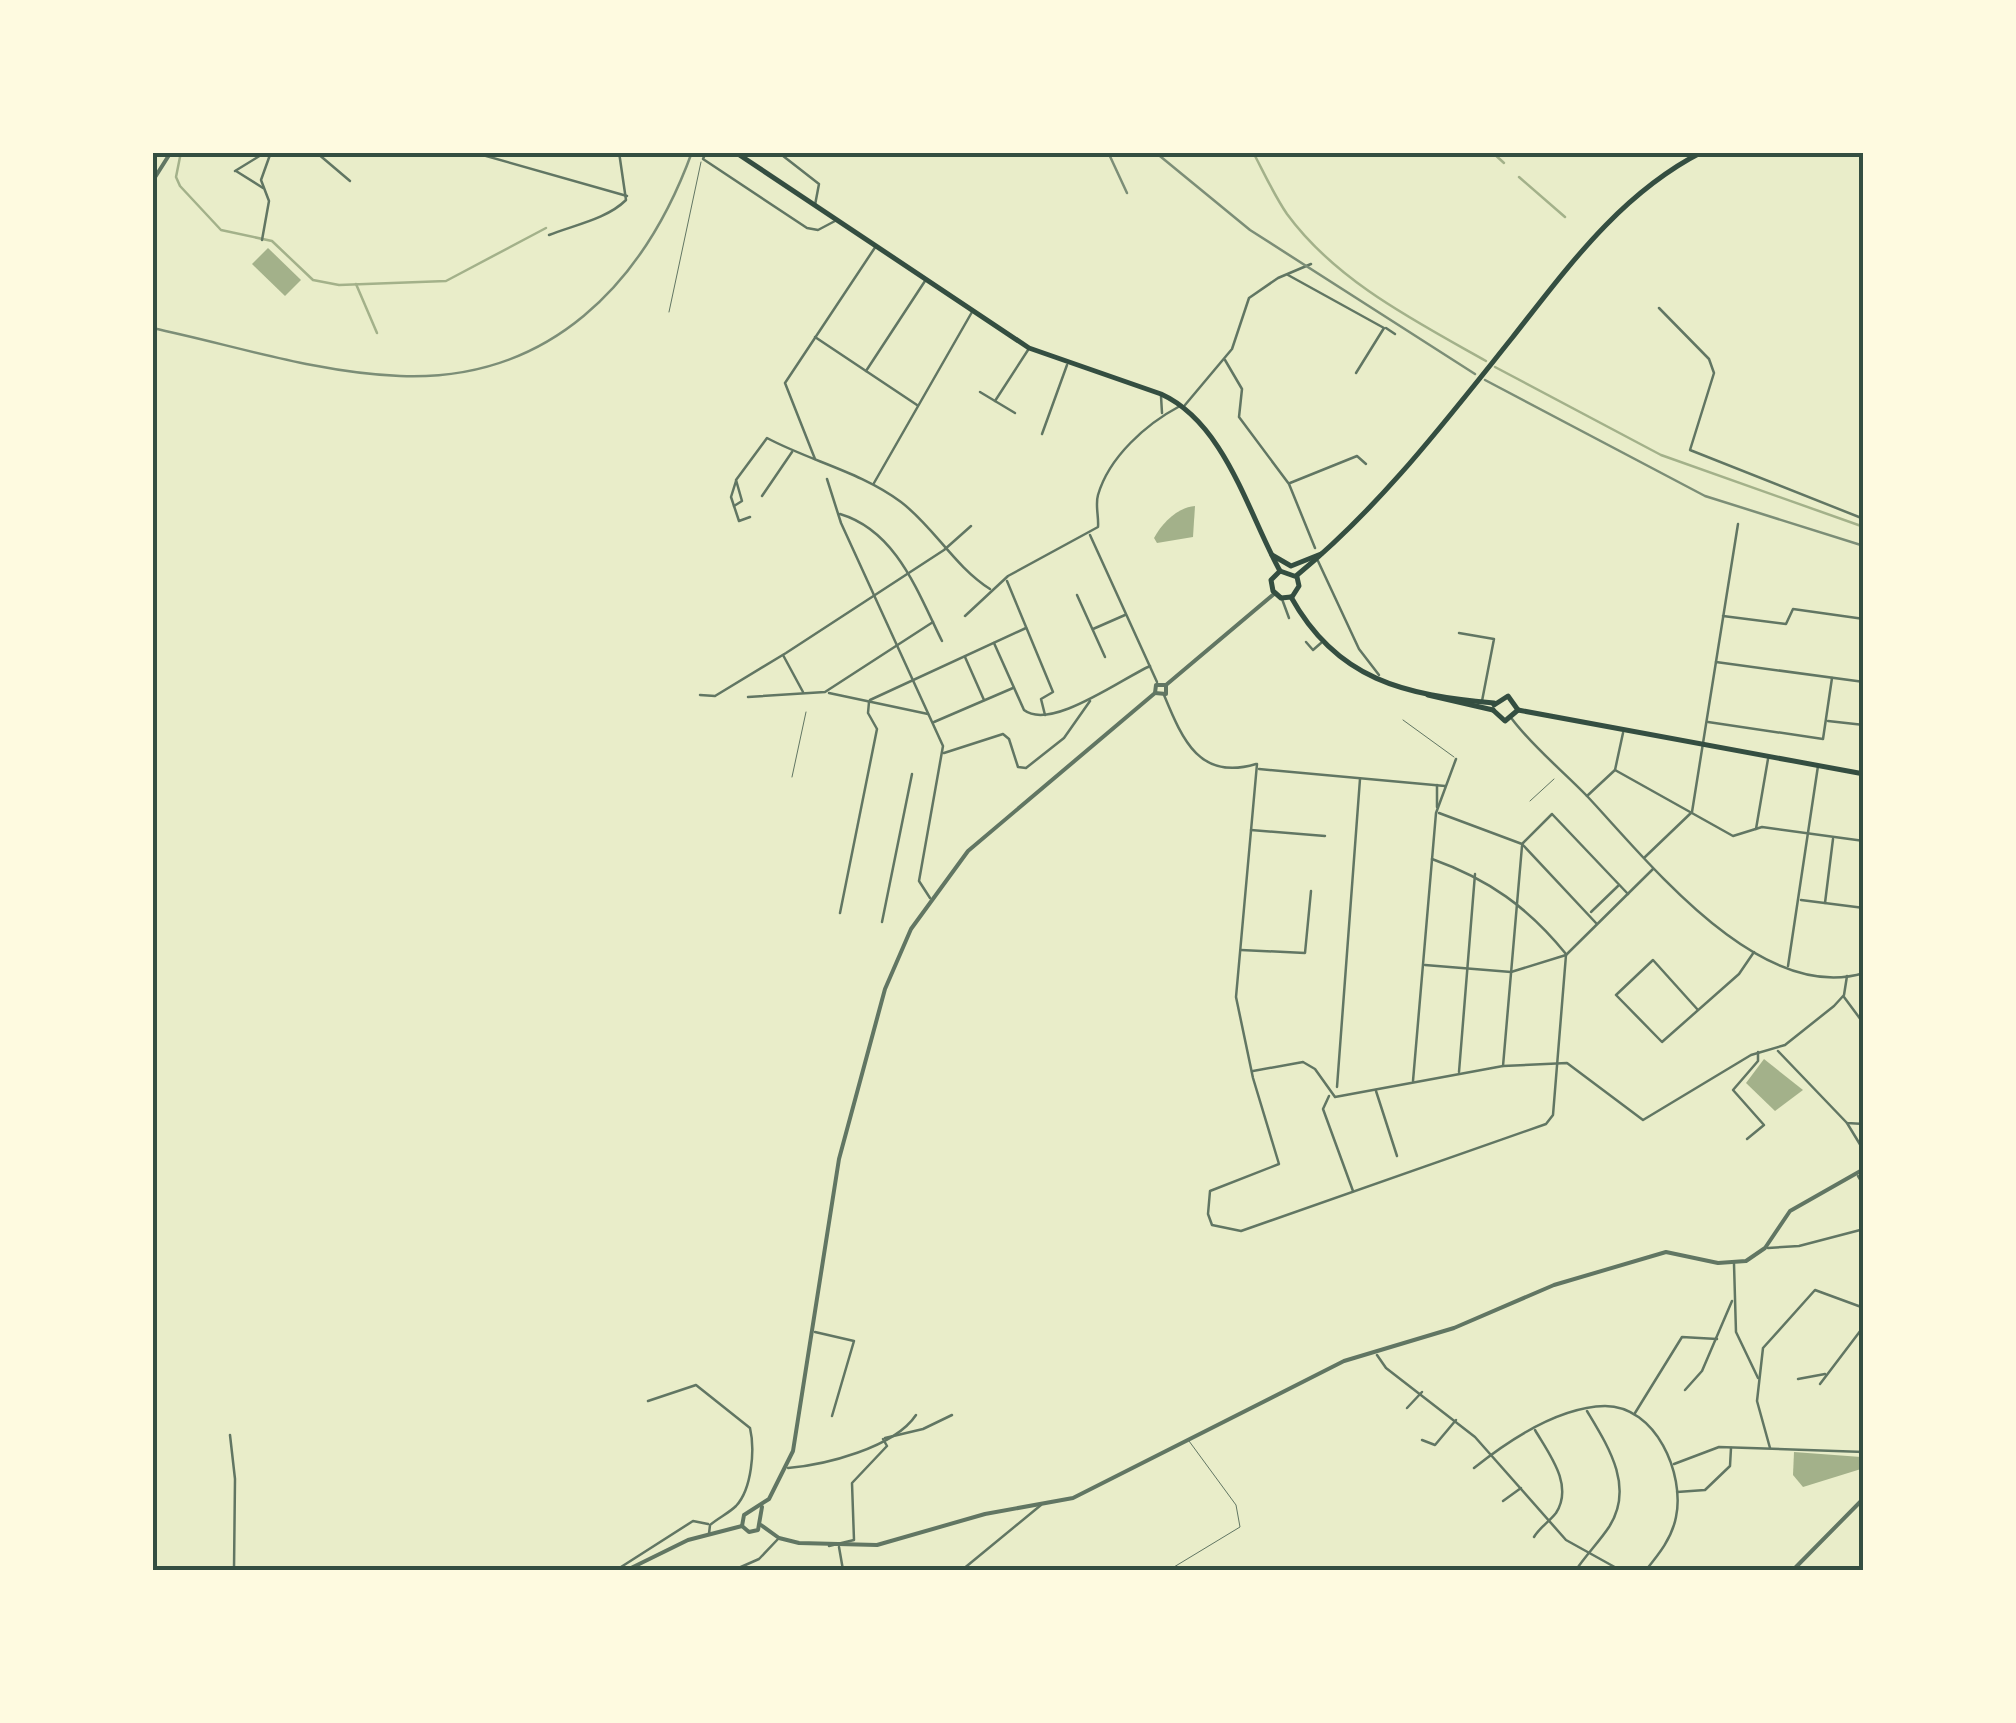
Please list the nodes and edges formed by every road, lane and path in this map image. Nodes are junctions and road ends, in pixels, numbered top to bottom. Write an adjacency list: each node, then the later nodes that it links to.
1 (170, 152): 12 (street)
2 (268, 152): 13 (street); 13 (street)
3 (619, 152): 14 (street)
4 (706, 152): 10 (street)
5 (735, 152): 15 (main road)
6 (778, 152): 15 (street)
7 (1702, 152): 60 (main road)
8 (316, 153): 11 (street)
9 (475, 153): 14 (street)
10 (703, 159): 16 (street); 24 (lane)
11 (350, 181)
12 (152, 182)
13 (263, 188): 18 (street)
14 (627, 196): 17 (street)
15 (815, 206): 16 (main road)
16 (836, 220): 19 (main road)
17 (550, 235)
18 (262, 240)
19 (876, 246): 22 (main road); 28 (street)
20 (1311, 264): 21 (street)
21 (1287, 274): 26 (street); 30 (street)
22 (926, 280): 25 (main road); 32 (street)
23 (1659, 308): 53 (street)
24 (668, 312)
25 (972, 312): 29 (main road); 37 (street)
26 (1384, 328): 27 (street); 33 (street)
27 (1395, 334)
28 (815, 337): 32 (street); 43 (street)
29 (1029, 348): 31 (main road); 36 (street)
30 (1225, 360): 38 (street); 48 (street)
31 (1067, 364): 35 (main road); 41 (street)
32 (866, 371): 37 (street)
33 (1356, 373)
34 (980, 392): 36 (street)
35 (1161, 394): 38 (main road); 40 (street)
36 (995, 402): 39 (street)
37 (918, 406): 47 (street)
38 (1182, 406): 40 (street); 59 (main road)
39 (1015, 414)
40 (1162, 415): 56 (street)
41 (1042, 434)
42 (792, 452): 43 (street); 46 (street); 49 (street)
43 (816, 461): 47 (street)
44 (1366, 464): 48 (street)
45 (826, 479): 51 (street)
46 (736, 480): 50 (street); 50 (street)
47 (873, 484): 57 (street)
48 (1288, 484): 58 (street)
49 (762, 496)
50 (734, 506): 52 (street)
51 (839, 514): 63 (street); 69 (street)
52 (750, 518)
53 (1864, 519)
54 (1738, 524): 74 (street)
55 (971, 526): 57 (street)
56 (1088, 532): 65 (street); 72 (street)
57 (946, 548): 63 (street); 66 (street)
58 (1316, 548)
59 (1270, 554): 60 (main road); 62 (main road)
60 (1324, 554): 61 (main road)
61 (1317, 559): 64 (main road); 93 (street)
62 (1280, 571): 64 (main road); 68 (main road)
63 (908, 574): 69 (street); 77 (street)
64 (1296, 576): 70 (main road)
65 (1006, 580): 66 (street); 78 (street)
66 (990, 588): 73 (street)
67 (1077, 594): 79 (street)
68 (1274, 594): 71 (main road); 96 (street)
69 (876, 596): 83 (street); 86 (street)
70 (1292, 597): 71 (main road); 85 (main road)
71 (1282, 598): 75 (street)
72 (1126, 614): 79 (street); 90 (street)
73 (965, 616)
74 (1723, 616): 76 (street); 89 (street)
75 (1288, 618)
76 (1864, 619)
77 (933, 622): 81 (street); 83 (street)
78 (1026, 628): 84 (street); 113 (street)
79 (1093, 629): 88 (street)
80 (1459, 633): 108 (street)
81 (942, 640)
82 (1306, 642): 85 (street)
83 (898, 643): 92 (street); 99 (street)
84 (994, 643): 87 (street); 97 (street)
85 (1321, 643): 93 (main road)
86 (782, 654): 100 (street); 102 (street)
87 (964, 656): 92 (street); 105 (street)
88 (1106, 658)
89 (1716, 662): 91 (street); 118 (street)
90 (1150, 666): 95 (street); 106 (street)
91 (1832, 678): 94 (street); 116 (street)
92 (914, 680): 107 (street); 112 (street)
93 (1380, 682): 98 (main road)
94 (1864, 682)
95 (1158, 683): 96 (street); 101 (street)
96 (1166, 685): 103 (street)
97 (1014, 687): 105 (street); 113 (street)
98 (1416, 690): 108 (main road); 109 (main road)
99 (825, 692): 100 (street); 107 (street)
100 (804, 693): 104 (street)
101 (1156, 693): 103 (street); 155 (street)
102 (700, 694)
103 (1164, 695): 126 (street)
104 (748, 697)
105 (984, 700): 117 (street)
106 (1090, 700): 113 (street); 122 (street)
107 (869, 702): 112 (street); 160 (street)
108 (1482, 702): 109 (main road)
109 (1494, 707): 110 (main road); 115 (main road)
110 (1518, 710): 115 (main road); 120 (main road)
111 (806, 712): 132 (lane)
112 (930, 714): 117 (street)
113 (1045, 715)
114 (1404, 720): 124 (lane)
115 (1512, 720): 137 (street)
116 (1826, 720): 118 (street); 119 (street)
117 (934, 722): 122 (street)
118 (1708, 722): 121 (street)
119 (1864, 725)
120 (1623, 731): 121 (main road); 128 (street)
121 (1704, 746): 123 (main road); 139 (street)
122 (944, 753): 155 (street)
123 (1768, 758): 125 (main road); 141 (street)
124 (1456, 759): 136 (street)
125 (1818, 766): 131 (main road); 143 (street)
126 (1248, 768): 127 (street); 130 (street)
127 (1259, 769): 130 (street); 133 (street)
128 (1615, 770): 137 (street); 139 (street)
129 (912, 774): 162 (street)
130 (1254, 774): 142 (street)
131 (1864, 774)
132 (792, 777)
133 (1360, 779): 135 (street); 183 (street)
134 (1554, 779): 138 (lane)
135 (1438, 785): 136 (street); 140 (street)
136 (1446, 786): 140 (street)
137 (1587, 796): 148 (street)
138 (1530, 801)
139 (1692, 812): 141 (street); 148 (street)
140 (1436, 813): 147 (street); 149 (street)
141 (1756, 828): 143 (street)
142 (1249, 830): 144 (street); 164 (street)
143 (1809, 833): 145 (street); 156 (street)
144 (1325, 836)
145 (1833, 837): 146 (street); 158 (street)
146 (1864, 840)
147 (1522, 844): 152 (street); 157 (street); 161 (street)
148 (1645, 858): 150 (street)
149 (1432, 859): 151 (street); 167 (street)
150 (1654, 868): 154 (street); 165 (street)
151 (1475, 874): 157 (street); 169 (street)
152 (1619, 885): 154 (street); 161 (street)
153 (1312, 891): 164 (street)
154 (1628, 894): 163 (street)
155 (930, 898): 203 (street)
156 (1798, 899): 158 (street); 168 (street)
157 (1517, 901): 166 (street); 170 (street)
158 (1825, 903): 159 (street)
159 (1864, 908)
160 (840, 912)
161 (1588, 914): 163 (street)
162 (882, 922)
163 (1598, 924): 166 (street)
164 (1240, 950): 180 (street)
165 (1755, 950): 168 (street); 174 (street)
166 (1566, 955): 170 (street); 178 (street)
167 (1423, 965): 169 (street); 182 (street)
168 (1788, 967): 172 (street)
169 (1468, 968): 170 (street); 181 (street)
170 (1511, 972): 179 (street)
171 (1864, 973): 172 (street)
172 (1848, 976): 173 (street)
173 (1844, 996): 175 (street); 176 (street)
174 (1698, 1010): 174 (street)
175 (1864, 1024)
176 (1777, 1050): 177 (street); 188 (street)
177 (1758, 1052): 178 (street); 190 (street)
178 (1557, 1063): 179 (street); 196 (street)
179 (1503, 1066): 181 (street)
180 (1252, 1071): 184 (street); 196 (street)
181 (1459, 1074): 182 (street)
182 (1413, 1082): 185 (street)
183 (1337, 1087): 184 (street); 186 (street)
184 (1331, 1088): 187 (street)
185 (1376, 1090): 186 (street); 192 (street)
186 (1340, 1093): 187 (street)
187 (1330, 1095): 196 (street)
188 (1847, 1123): 189 (street); 191 (street)
189 (1864, 1124)
190 (1746, 1140)
191 (1864, 1152)
192 (1397, 1156)
193 (1864, 1169): 194 (street)
194 (1857, 1175): 195 (street); 198 (street)
195 (1864, 1186)
196 (1353, 1192)
197 (1864, 1229): 198 (street)
198 (1765, 1248): 199 (street)
199 (1734, 1264): 200 (street); 207 (street)
200 (1732, 1300): 204 (street); 209 (street)
201 (1864, 1308): 208 (street)
202 (1864, 1326): 210 (street)
203 (813, 1329): 205 (street); 234 (street)
204 (1716, 1339): 214 (street); 219 (street)
205 (854, 1341): 206 (street); 221 (street)
206 (863, 1343)
207 (1376, 1352): 215 (street); 227 (street)
208 (1760, 1363): 209 (street); 212 (street)
209 (1751, 1365): 212 (street)
210 (1826, 1374): 211 (street); 213 (street)
211 (1798, 1378)
212 (1758, 1380): 230 (street)
213 (1820, 1384)
214 (1685, 1390)
215 (1422, 1392): 217 (street); 223 (street)
216 (648, 1401): 241 (street)
217 (1407, 1408)
218 (1586, 1410): 219 (street); 224 (street); 254 (street)
219 (1634, 1414): 233 (street)
220 (916, 1415): 226 (street)
221 (832, 1416)
222 (952, 1416): 226 (street)
223 (1456, 1420): 228 (street); 232 (street)
224 (1534, 1429): 232 (street); 245 (street)
225 (230, 1436): 257 (street)
226 (883, 1438): 234 (street); 252 (street)
227 (1188, 1438): 240 (street); 263 (lane)
228 (1422, 1440)
229 (1731, 1447): 230 (street); 233 (street); 237 (street)
230 (1770, 1448): 231 (street)
231 (1864, 1452)
232 (1492, 1454): 235 (street); 236 (street)
233 (1671, 1465): 237 (street)
234 (786, 1468): 242 (street)
235 (1474, 1468)
236 (1521, 1488): 239 (street); 245 (street)
237 (1677, 1492): 266 (street)
238 (1864, 1498): 267 (street)
239 (1503, 1501)
240 (1044, 1504): 253 (street); 262 (street)
241 (736, 1506): 243 (street); 246 (street)
242 (762, 1507): 243 (street); 244 (street)
243 (751, 1512): 244 (street); 247 (street)
244 (760, 1516): 248 (street)
245 (1548, 1521): 250 (street); 254 (street)
246 (710, 1525): 249 (street); 256 (street)
247 (742, 1526): 248 (street); 249 (street)
248 (760, 1527): 251 (street)
249 (709, 1535): 258 (street)
250 (1534, 1537)
251 (779, 1538): 252 (street); 255 (street)
252 (829, 1546): 253 (street)
253 (838, 1547): 261 (street)
254 (1586, 1554): 264 (street); 265 (street)
255 (759, 1559): 259 (street); 260 (street)
256 (621, 1567)
257 (234, 1570)
258 (627, 1570)
259 (735, 1570)
260 (762, 1570)
261 (843, 1570)
262 (962, 1570)
263 (1169, 1570)
264 (1576, 1570)
265 (1620, 1570)
266 (1646, 1570)
267 (1793, 1570)

